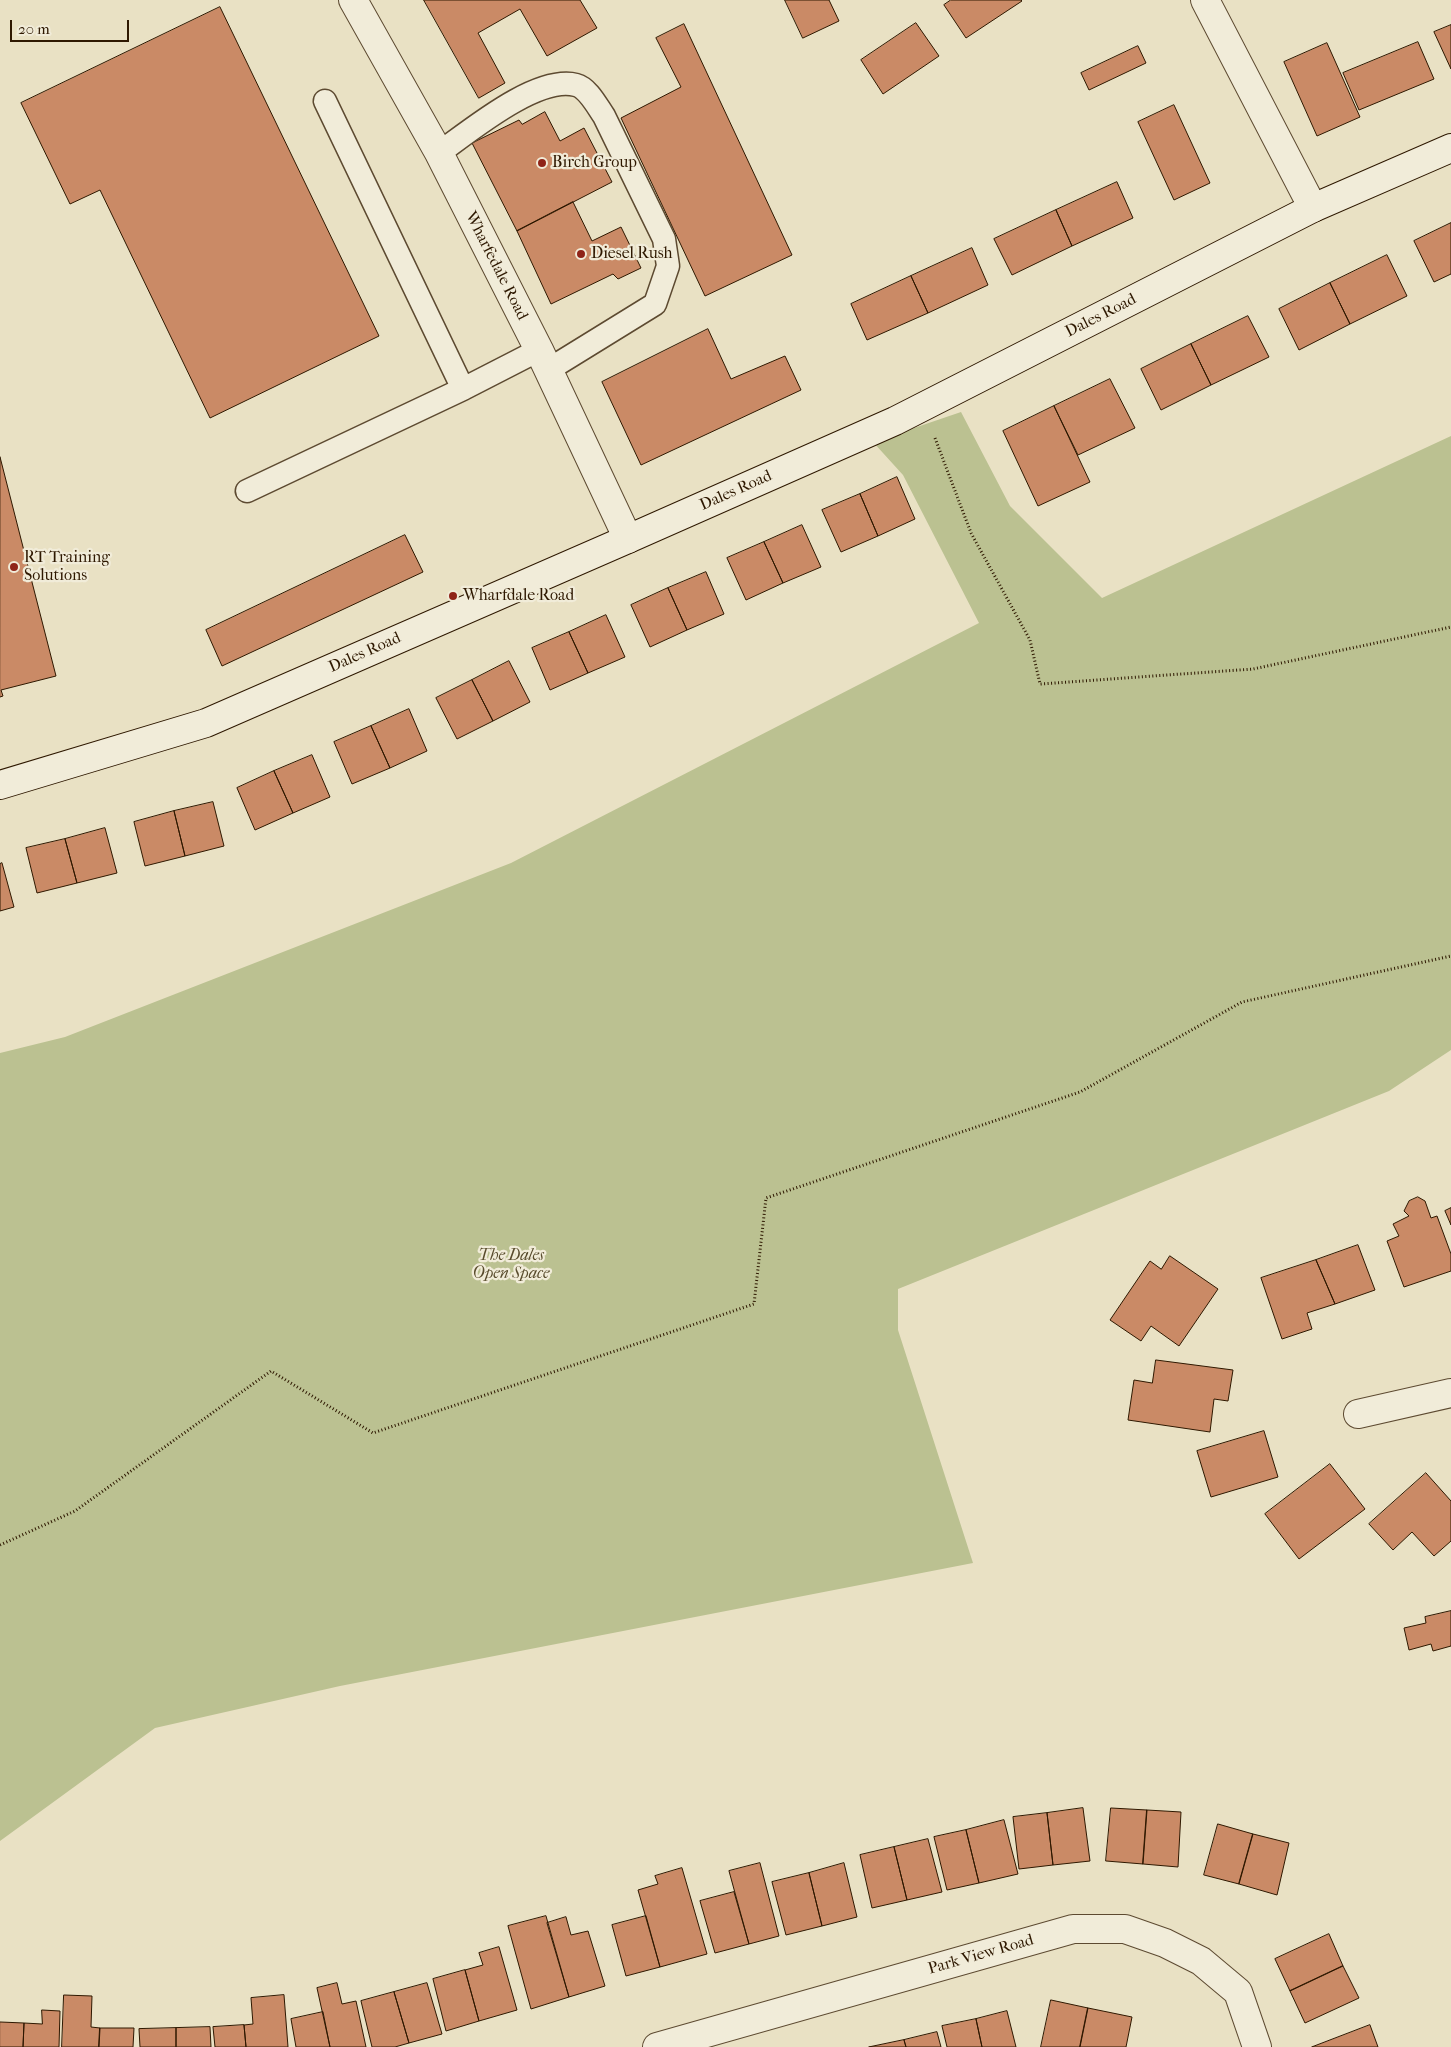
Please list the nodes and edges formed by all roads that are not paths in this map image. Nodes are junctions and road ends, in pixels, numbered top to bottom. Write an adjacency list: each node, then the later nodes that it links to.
1 (353, 0): 5 (street, Wharfedale Road)
2 (1205, 0): 6 (street)
3 (325, 101): 8 (lane)
4 (1451, 148): 6 (street, Dales Road)
5 (439, 153): 7 (street, Wharfedale Road); 7 (lane)
6 (1313, 208): 10 (street, Dales Road)
7 (544, 360): 8 (lane); 10 (street, Wharfedale Road)
8 (463, 389): 9 (lane)
9 (247, 491)
10 (628, 538): 11 (street, Dales Road)
11 (0, 785)
12 (1451, 1393): 13 (street)
13 (1358, 1414)
14 (708, 2040): 15 (street, Park View Road); 16 (street, Park View Road)
15 (657, 2047)
16 (1257, 2047)

